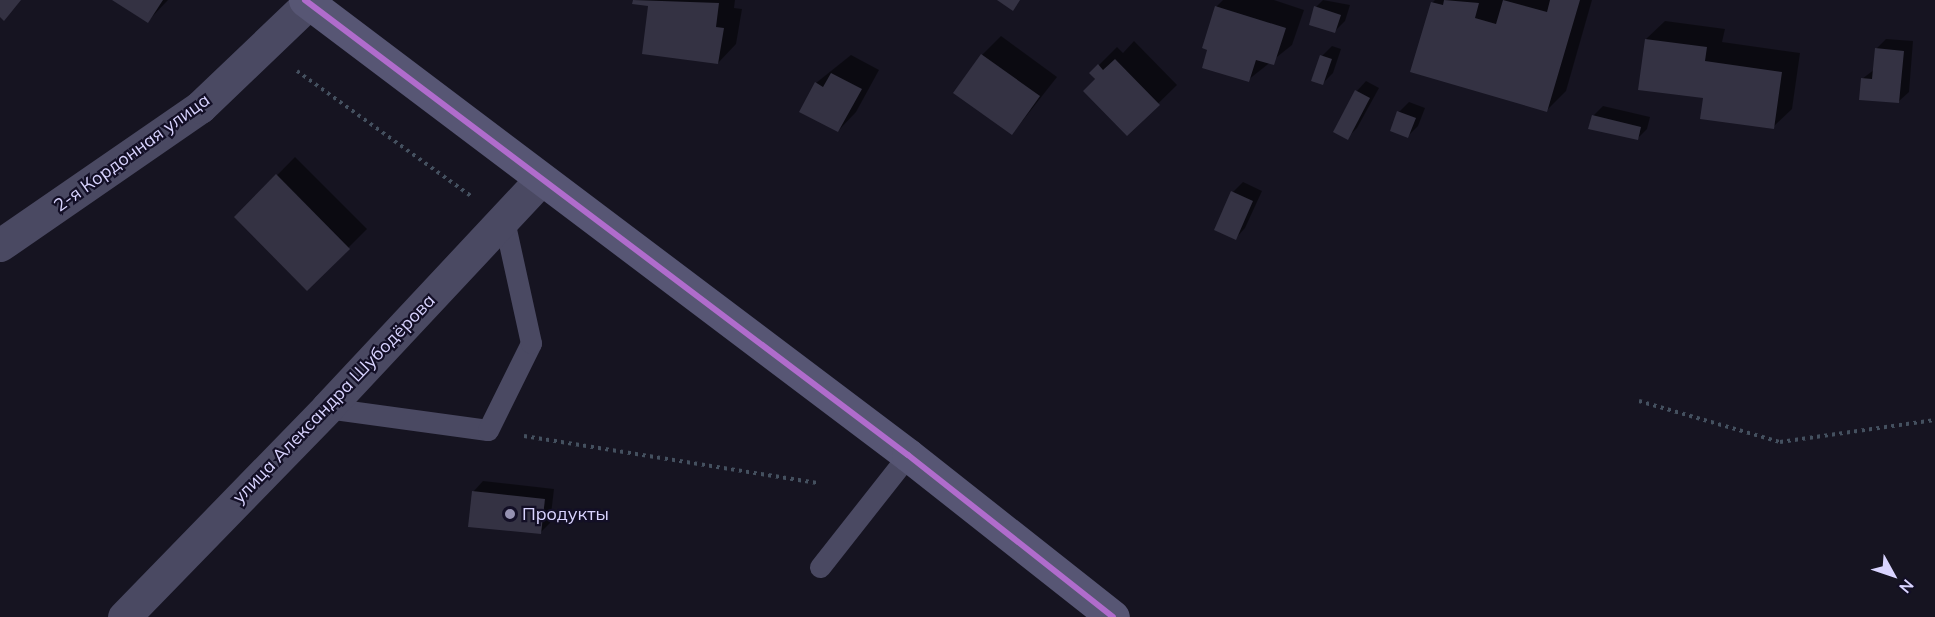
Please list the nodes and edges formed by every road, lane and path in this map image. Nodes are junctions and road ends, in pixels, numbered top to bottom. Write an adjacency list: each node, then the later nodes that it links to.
1 (307, 1): 2 (street, 2-я Кордонная улица); 3 (main road)
2 (263, 46): 4 (path); 5 (street, 2-я Кордонная улица)
3 (541, 179): 4 (street, улица Александра Шубодёрова); 10 (main road)
4 (504, 220): 7 (street, улица Александра Шубодёрова); 9 (lane)
5 (0, 245)
6 (1639, 401): 8 (path)
7 (327, 408): 9 (lane); 13 (street, улица Александра Шубодёрова)
8 (1935, 420)
9 (488, 430): 11 (path)
10 (908, 455): 12 (lane); 14 (main road)
11 (817, 483)
12 (820, 567)
13 (124, 617)
14 (1113, 617)

